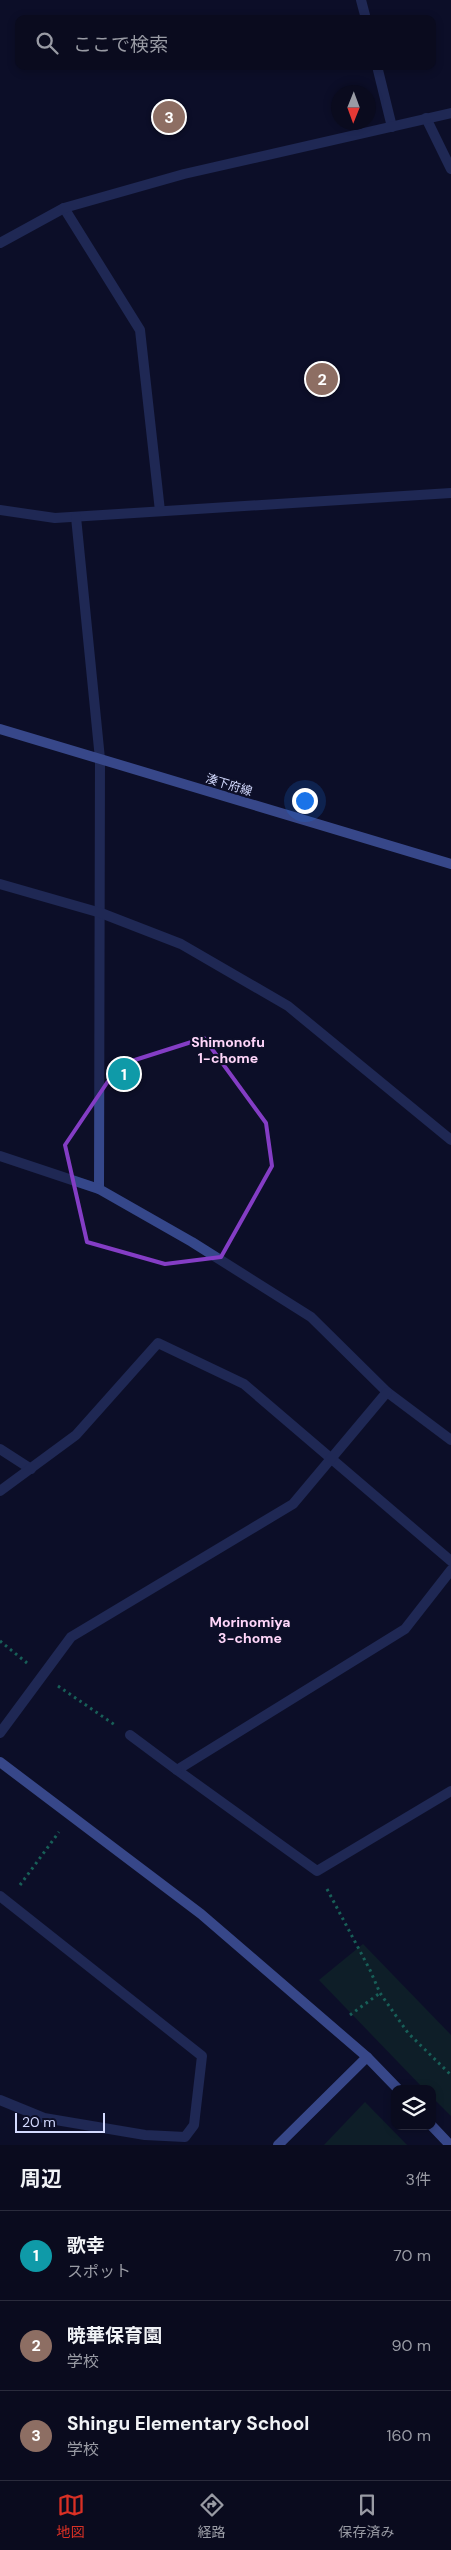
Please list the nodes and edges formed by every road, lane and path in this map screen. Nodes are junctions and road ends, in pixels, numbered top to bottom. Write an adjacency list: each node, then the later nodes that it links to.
1 (361, 0): 2 (street)
2 (365, 15)
3 (378, 70): 6 (street)
4 (451, 114): 5 (street)
5 (426, 118): 6 (street); 7 (street)
6 (392, 127): 8 (street)
7 (451, 169)
8 (64, 208): 9 (street); 12 (street)
9 (0, 244)
10 (451, 493): 12 (street)
11 (0, 510): 13 (street)
12 (160, 511): 13 (street)
13 (76, 517): 15 (street)
14 (0, 729): 15 (street, 湊下府線)
15 (100, 759): 16 (street, 湊下府線); 18 (street)
16 (451, 864)
17 (0, 884): 18 (street)
18 (101, 913): 19 (street); 21 (street)
19 (451, 1140)
20 (0, 1156): 21 (street)
21 (99, 1189): 22 (street)
22 (387, 1392): 23 (street); 25 (street)
23 (451, 1440)
24 (0, 1449): 26 (street)
25 (330, 1458): 26 (street); 28 (street); 31 (street)
26 (31, 1469): 27 (street)
27 (0, 1491)
28 (451, 1561)
29 (451, 1570): 35 (street)
30 (0, 1641): 31 (path)
31 (42, 1674): 32 (street); 33 (path)
32 (0, 1733)
33 (130, 1736): 35 (street)
34 (0, 1762): 37 (street)
35 (178, 1770): 38 (street)
36 (451, 1791): 38 (street)
37 (70, 1816): 39 (path); 41 (street)
38 (317, 1871): 40 (path)
39 (4, 1899): 45 (street)
40 (380, 1993): 41 (path); 43 (path)
41 (337, 2030): 42 (street)
42 (367, 2057): 44 (street); 47 (street)
43 (451, 2075)
44 (394, 2085)
45 (0, 2100)
46 (436, 2130): 48 (street)
47 (278, 2145)
48 (450, 2145)

